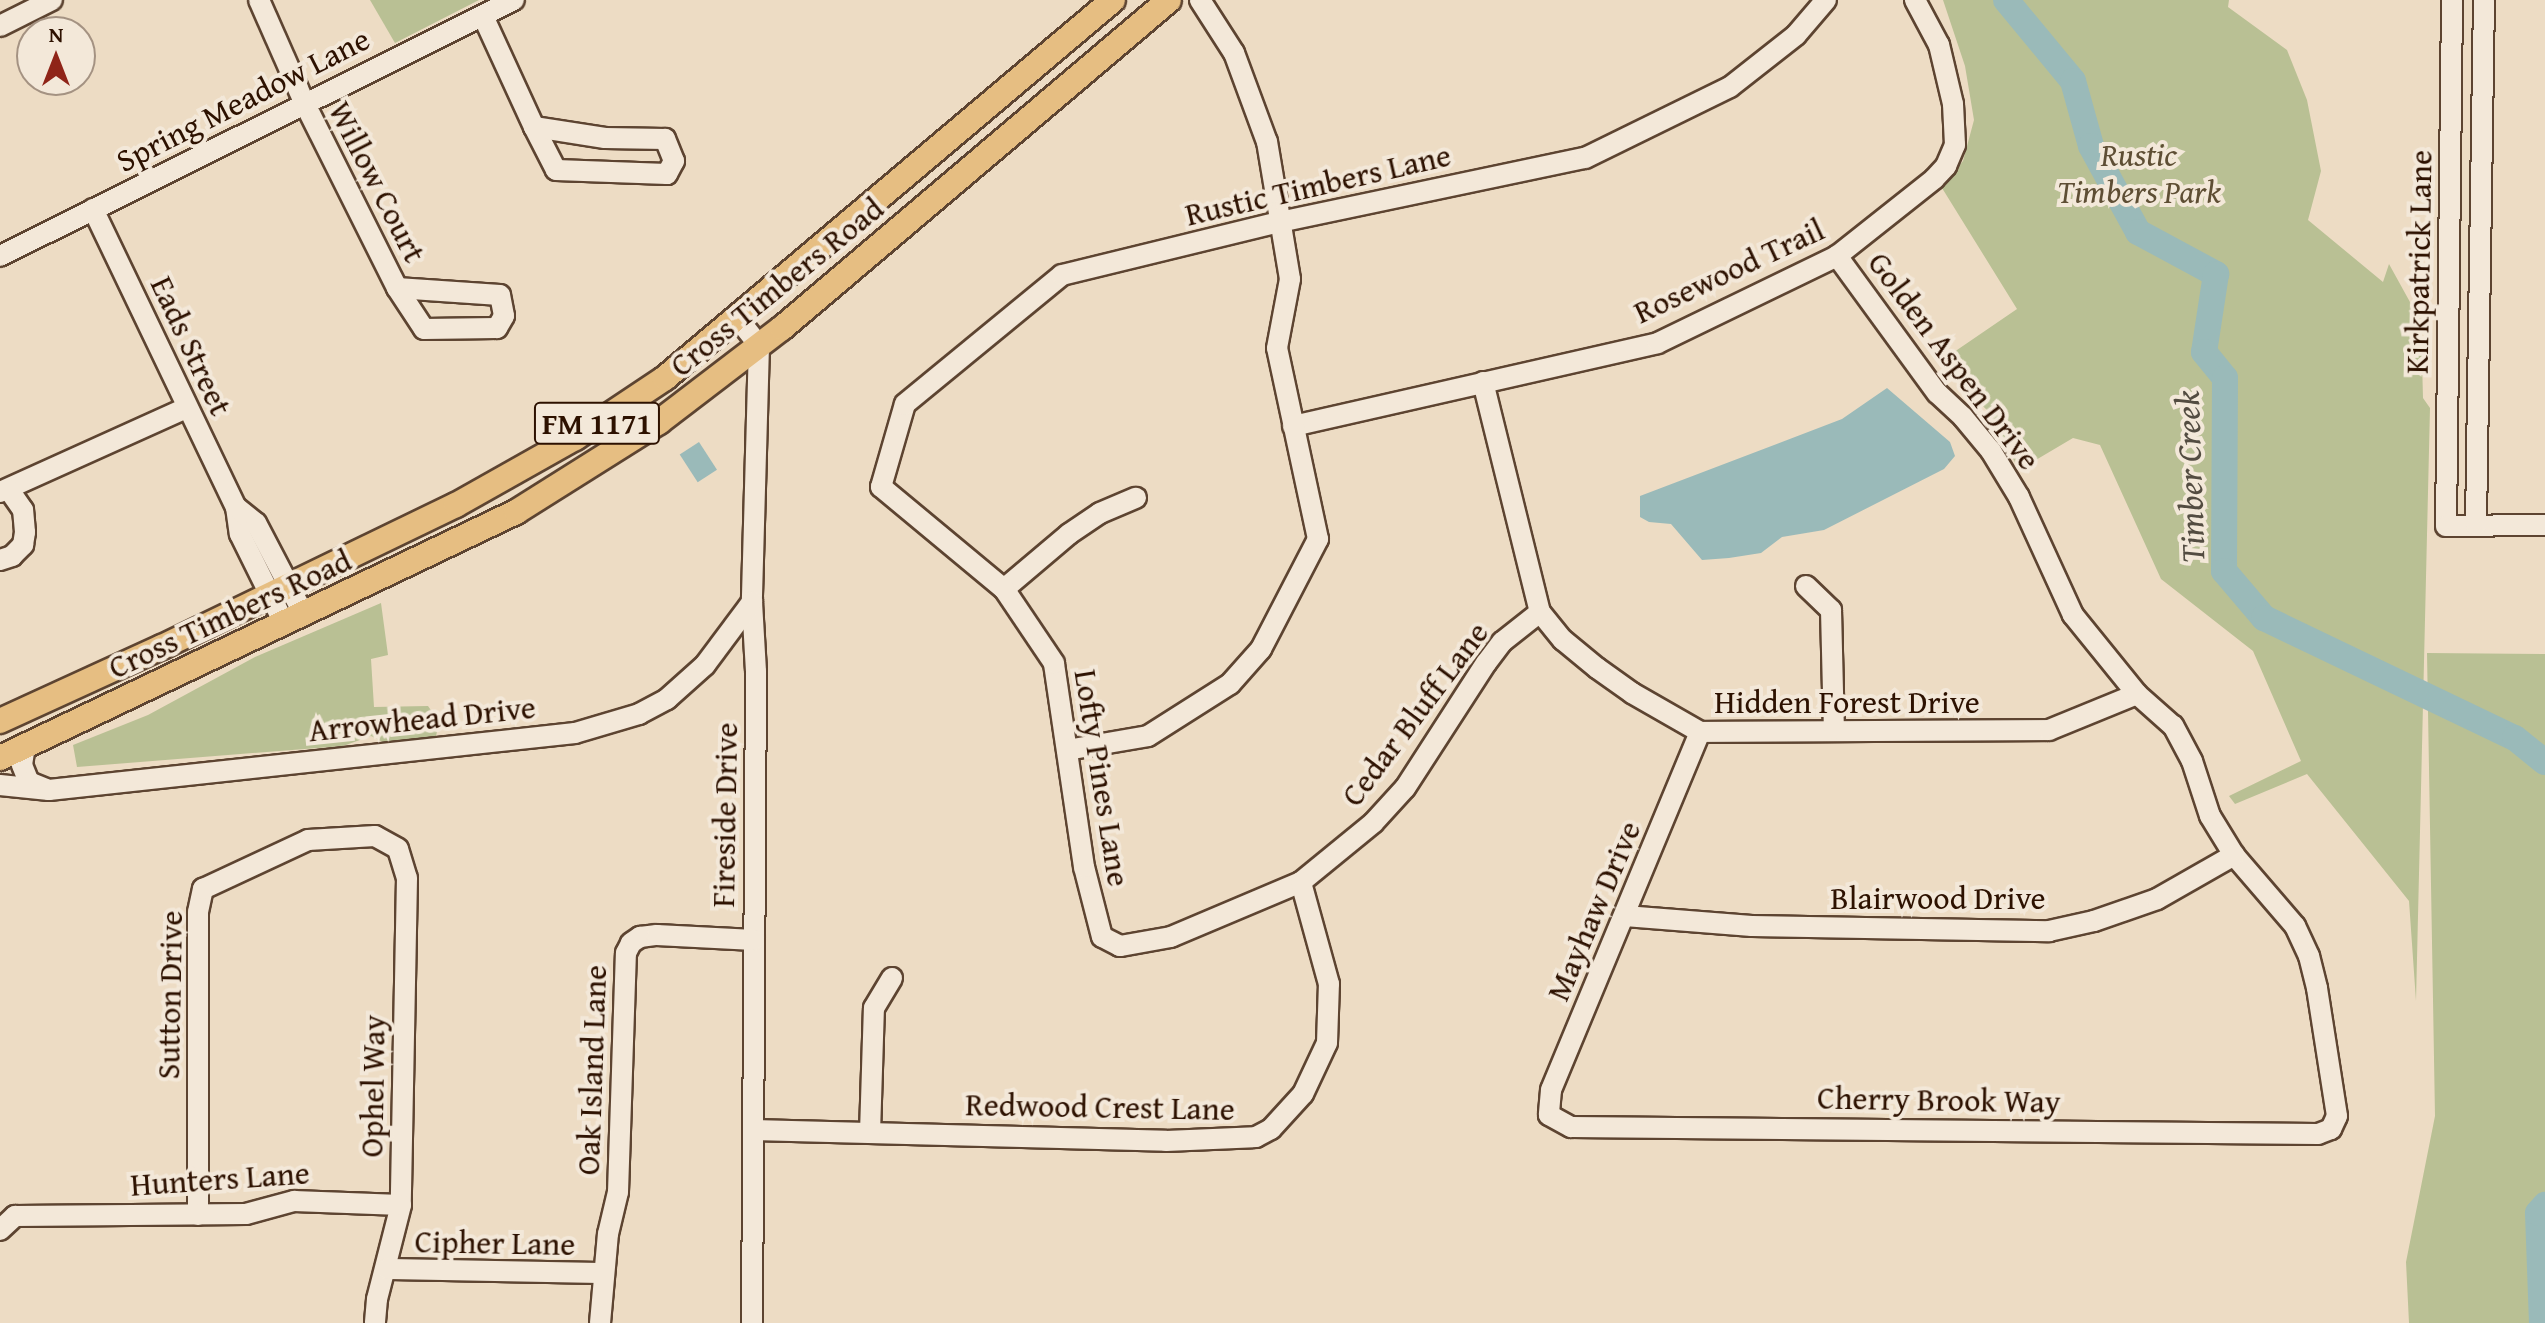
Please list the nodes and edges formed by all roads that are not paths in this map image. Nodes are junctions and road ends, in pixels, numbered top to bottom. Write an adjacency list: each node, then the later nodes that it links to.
1 (52, 0): 12 (street)
2 (259, 0): 13 (street, Willow Court)
3 (514, 0): 11 (street, Spring Meadow Lane)
4 (1113, 0): 20 (main road, Cross Timbers Road / FM 1171)
5 (1169, 0): 21 (main road, Cross Timbers Road / FM 1171)
6 (1200, 0): 16 (street)
7 (1826, 0): 16 (street, Rustic Timbers Lane)
8 (1915, 0): 18 (street, Rosewood Trail)
9 (2452, 0): 28 (street, Kirkpatrick Lane)
10 (2484, 0): 28 (street, Kirkpatrick Lane)
11 (483, 16): 13 (street, Spring Meadow Lane); 14 (street)
12 (0, 26)
13 (304, 102): 15 (street, Spring Meadow Lane); 19 (street, Willow Court)
14 (534, 127): 14 (street)
15 (93, 209): 17 (street, Spring Meadow Lane); 23 (street, Eads Street)
16 (1280, 222): 24 (street); 25 (street, Rustic Timbers Lane)
17 (0, 256)
18 (1837, 256): 22 (street, Rosewood Trail); 37 (street, Golden Aspen Drive)
19 (397, 288): 19 (street, Willow Court)
20 (736, 316): 21 (street); 32 (main road, Cross Timbers Road / FM 1171)
21 (759, 345): 34 (street, Fireside Drive); 36 (main road, Cross Timbers Road / FM 1171)
22 (1483, 382): 24 (street, Rosewood Trail); 35 (street, Hidden Forest Drive)
23 (186, 408): 26 (street); 32 (street, Eads Street)
24 (1293, 426): 42 (street)
25 (881, 487): 33 (street, Lofty Pines Lane)
26 (5, 491): 30 (street)
27 (1136, 498): 33 (street)
28 (2476, 525): 29 (street)
29 (2545, 525)
30 (0, 560)
31 (1806, 586): 39 (street)
32 (279, 589): 36 (street, Eads Street); 38 (main road, Cross Timbers Road / FM 1171)
33 (1004, 589): 42 (street, Lofty Pines Lane)
34 (752, 602): 45 (street, Arrowhead Drive); 50 (street, Fireside Drive)
35 (1540, 612): 40 (street, Hidden Forest Drive); 48 (street, Cedar Bluff Lane)
36 (294, 619): 41 (main road, Cross Timbers Road / FM 1171)
37 (2137, 694): 39 (street, Hidden Forest Drive); 47 (street, Golden Aspen Drive)
38 (0, 721)
39 (1834, 729): 40 (street, Hidden Forest Drive)
40 (1700, 732): 49 (street, Mayhaw Drive)
41 (25, 746): 43 (main road, Cross Timbers Road / FM 1171); 45 (street)
42 (1067, 750): 51 (street, Lofty Pines Lane)
43 (0, 758)
44 (0, 785): 45 (street, Arrowhead Drive)
45 (49, 790)
46 (398, 849): 57 (street, Ophel Way); 58 (street, Sutton Drive)
47 (2234, 855): 49 (street, Blairwood Drive); 54 (street, Golden Aspen Drive)
48 (1301, 882): 51 (street, Cedar Bluff Lane); 56 (street, Redwood Crest Lane)
49 (1625, 916): 53 (street, Mayhaw Drive)
50 (754, 940): 55 (street, Fireside Drive); 61 (street, Oak Island Lane)
51 (1120, 946)
52 (892, 978): 56 (street)
53 (1549, 1115): 54 (street, Cherry Brook Way)
54 (2331, 1129)
55 (753, 1130): 56 (street, Redwood Crest Lane); 64 (street, Fireside Drive)
56 (870, 1133)
57 (401, 1205): 58 (street, Hunters Lane); 60 (street, Ophel Way)
58 (198, 1215): 59 (street, Hunters Lane)
59 (0, 1230)
60 (387, 1269): 61 (street, Cipher Lane); 62 (street, Ophel Way)
61 (603, 1273): 63 (street, Oak Island Lane)
62 (375, 1323)
63 (600, 1323)
64 (752, 1323)

